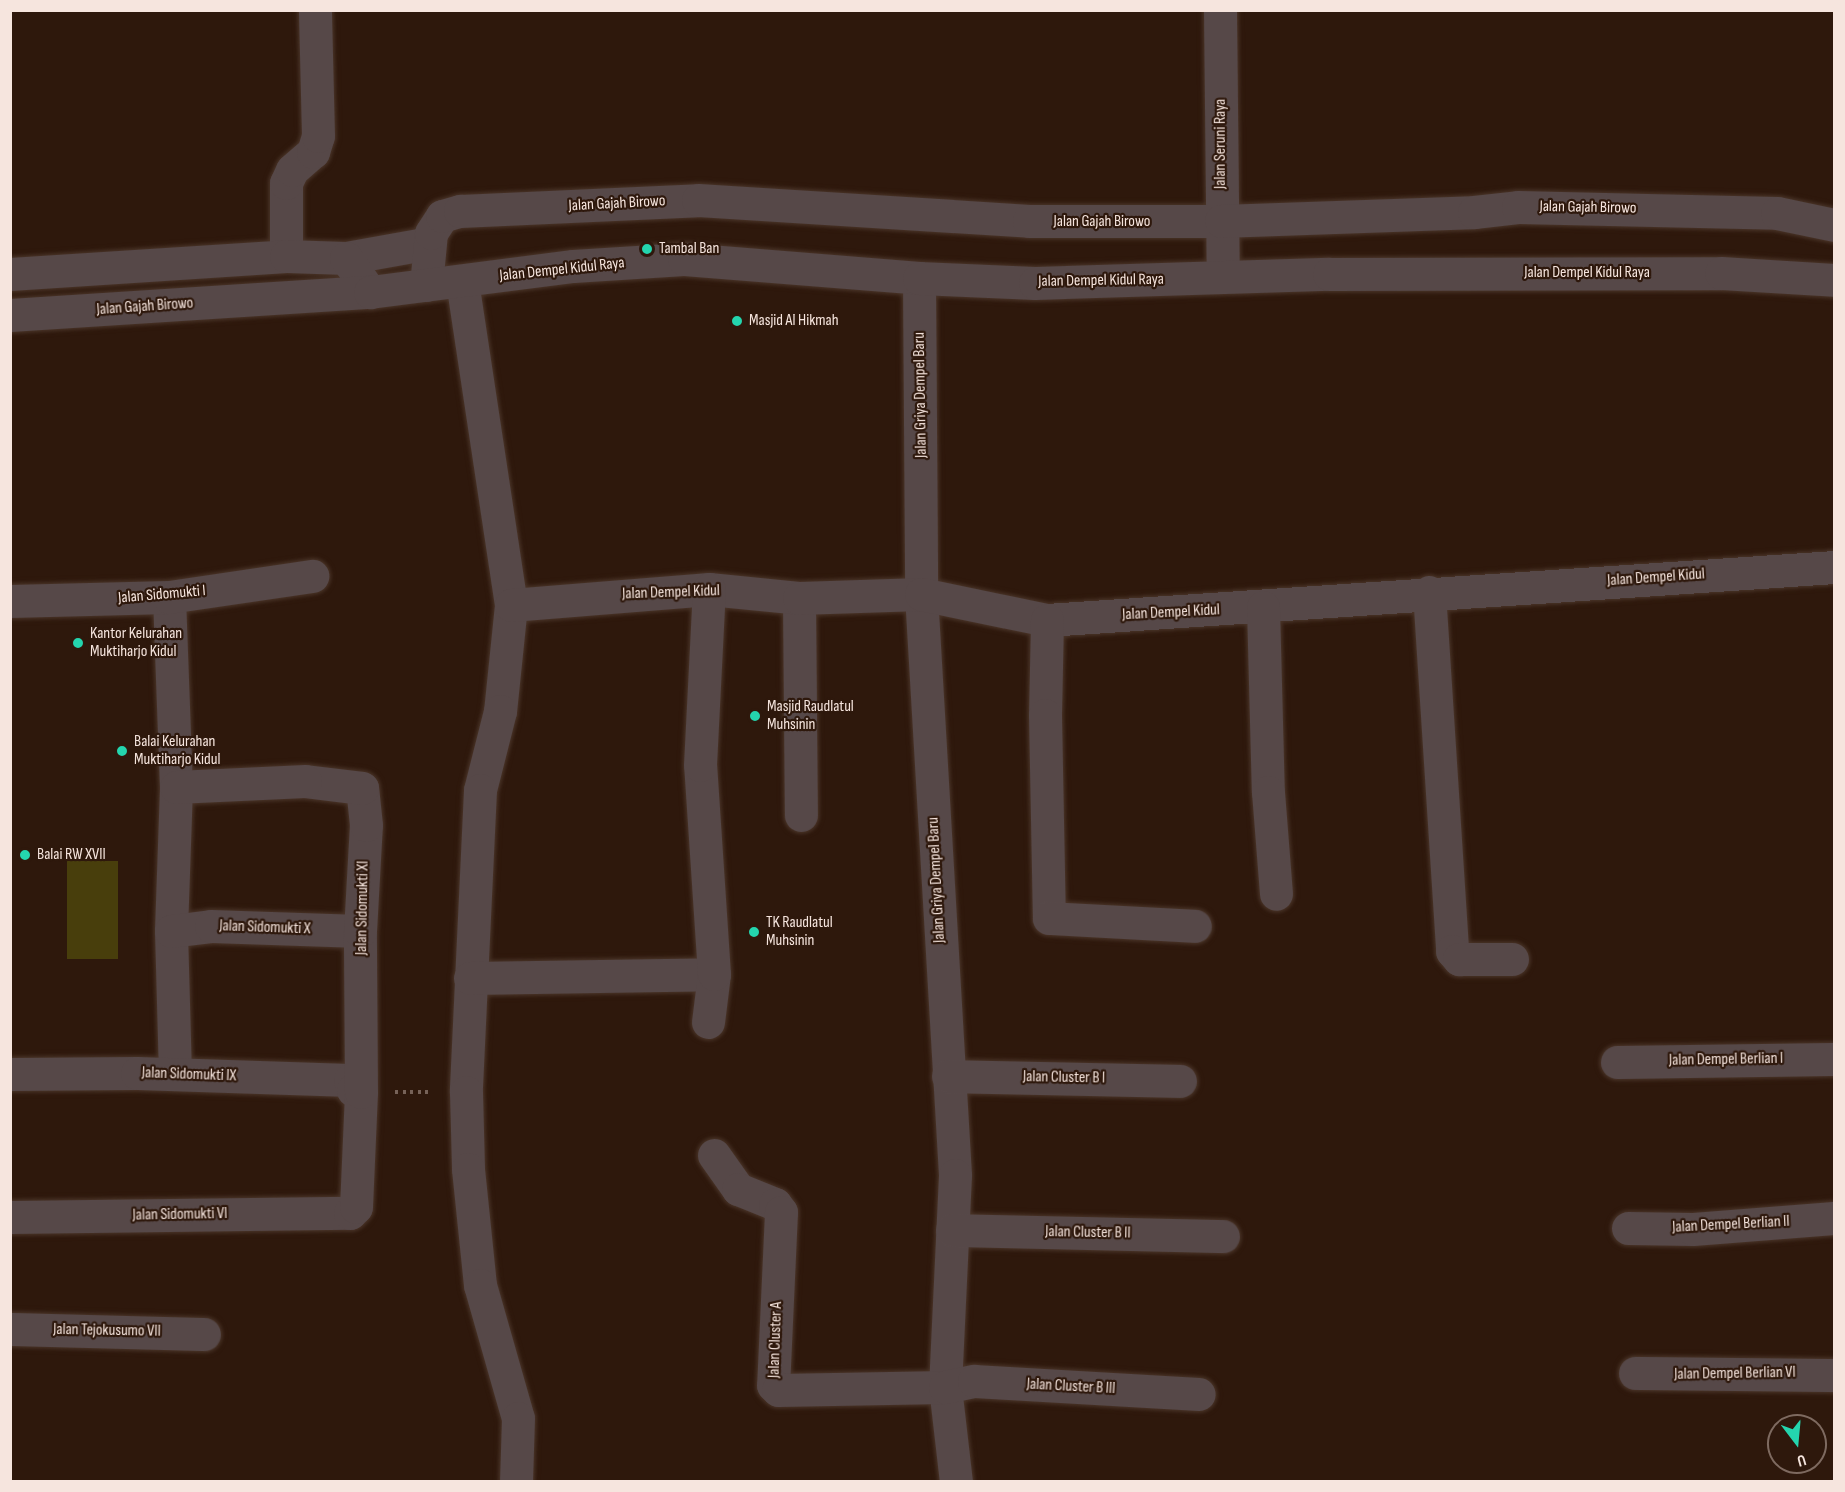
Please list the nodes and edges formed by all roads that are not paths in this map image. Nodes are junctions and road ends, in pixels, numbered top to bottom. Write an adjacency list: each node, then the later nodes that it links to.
1 (315, 10): 6 (street)
2 (1220, 10): 3 (street, Jalan Seruni Raya)
3 (1221, 222): 4 (street, Jalan Gajah Birowo); 5 (street, Jalan Gajah Birowo); 10 (street, Jalan Seruni Raya)
4 (1834, 225)
5 (429, 243): 7 (street); 14 (street, Jalan Gajah Birowo)
6 (286, 256): 7 (street); 8 (street)
7 (346, 258): 15 (street)
8 (153, 264): 9 (street); 16 (street)
9 (10, 274)
10 (1223, 277): 11 (street, Jalan Dempel Kidul Raya); 13 (street, Jalan Dempel Kidul Raya)
11 (919, 278): 12 (street, Jalan Dempel Kidul Raya); 22 (street, Jalan Griya Dempel Baru)
12 (462, 280): 14 (street, Jalan Dempel Kidul Raya); 26 (street)
13 (1834, 280)
14 (426, 285): 15 (street, Jalan Dempel Kidul Raya)
15 (370, 292): 16 (street, Jalan Gajah Birowo)
16 (155, 306): 17 (street, Jalan Gajah Birowo)
17 (10, 315)
18 (1834, 567): 21 (street, Jalan Dempel Kidul)
19 (312, 576): 23 (street, Jalan Sidomukti I)
20 (709, 589): 24 (street, Jalan Dempel Kidul); 26 (street, Jalan Dempel Kidul); 36 (street)
21 (1429, 592): 27 (street, Jalan Dempel Kidul); 35 (street)
22 (921, 594): 24 (street, Jalan Dempel Kidul); 28 (street, Jalan Dempel Kidul); 43 (street, Jalan Griya Dempel Baru)
23 (169, 597): 25 (street, Jalan Sidomukti I); 29 (street)
24 (799, 598): 30 (street)
25 (10, 601)
26 (511, 605): 37 (street)
27 (1263, 607): 28 (street, Jalan Dempel Kidul); 31 (street)
28 (1047, 620): 32 (street)
29 (176, 787): 33 (street); 34 (street, Jalan Sidomukti XI)
30 (801, 815)
31 (1276, 894)
32 (1195, 926)
33 (171, 931): 34 (street, Jalan Sidomukti X); 42 (street)
34 (360, 931): 45 (street, Jalan Sidomukti XI)
35 (1512, 959)
36 (714, 974): 37 (street); 38 (street)
37 (470, 978): 59 (street)
38 (708, 1022)
39 (1834, 1059): 40 (street, Jalan Dempel Berlian I)
40 (1617, 1062)
41 (10, 1074): 42 (street, Jalan Sidomukti IX)
42 (175, 1074): 45 (street, Jalan Sidomukti IX)
43 (948, 1076): 44 (street, Jalan Cluster B I); 51 (street, Jalan Griya Dempel Baru)
44 (1180, 1081)
45 (361, 1092): 47 (street, Jalan Sidomukti XI)
46 (714, 1155): 57 (street, Jalan Cluster A)
47 (350, 1213): 48 (street, Jalan Sidomukti VI)
48 (10, 1217)
49 (1834, 1218): 50 (street, Jalan Dempel Berlian II)
50 (1628, 1228)
51 (952, 1230): 52 (street, Jalan Cluster B II); 57 (street, Jalan Griya Dempel Baru)
52 (1223, 1236)
53 (10, 1329): 54 (street, Jalan Tejokusumo VII)
54 (204, 1334)
55 (1635, 1373): 56 (street, Jalan Dempel Berlian VI)
56 (1834, 1375)
57 (945, 1388): 58 (street, Jalan Cluster B III); 60 (street, Jalan Griya Dempel Baru)
58 (1199, 1394)
59 (516, 1482)
60 (956, 1482)

